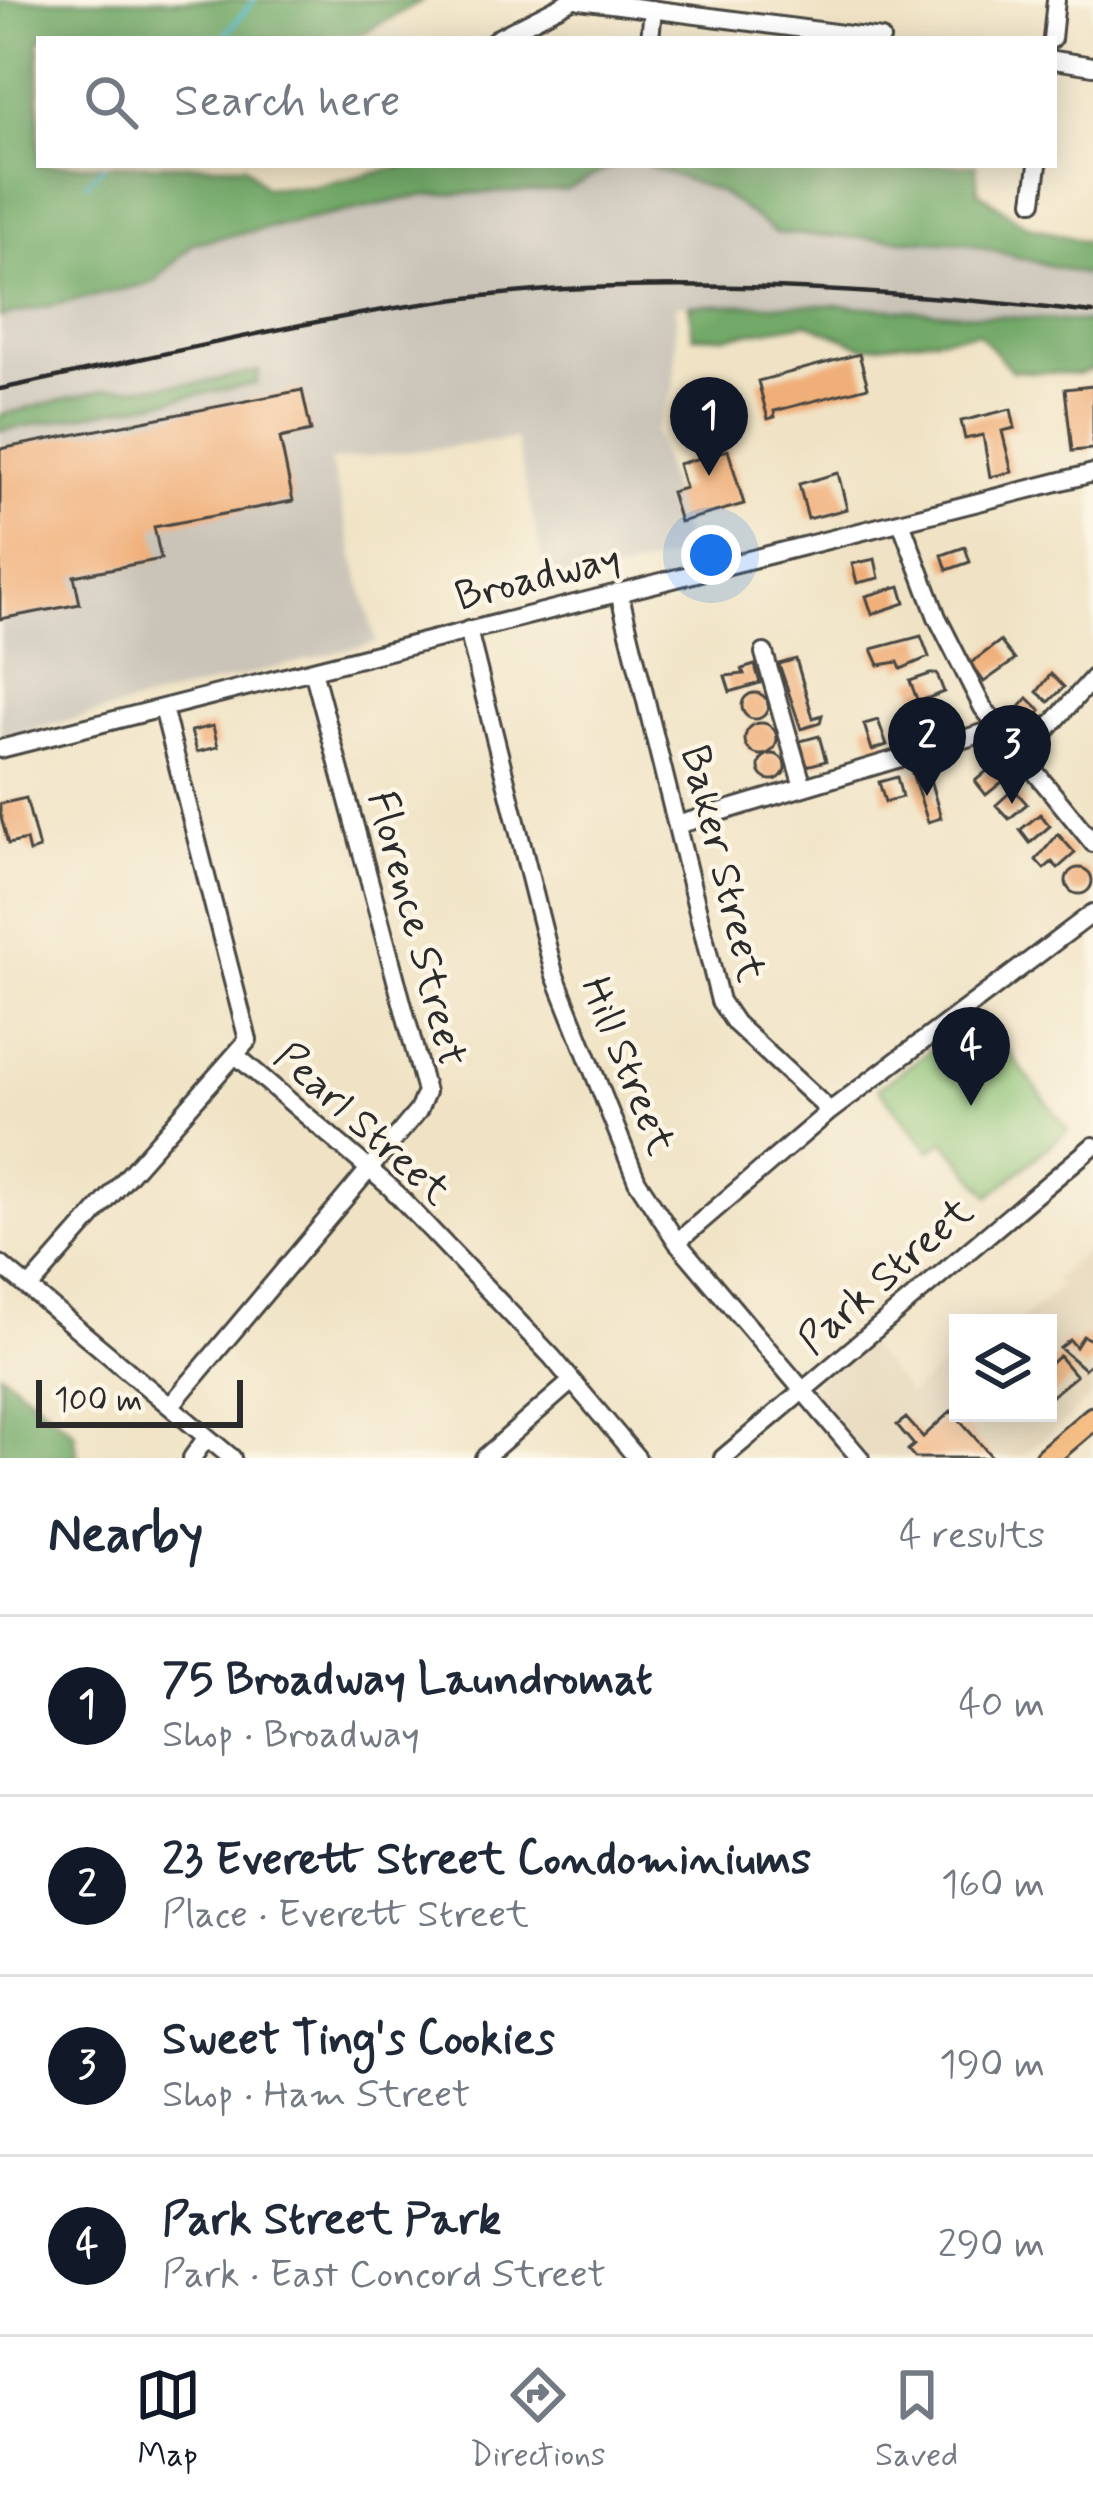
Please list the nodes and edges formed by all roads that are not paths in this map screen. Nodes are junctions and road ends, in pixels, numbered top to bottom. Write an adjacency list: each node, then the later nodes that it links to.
1 (576, 0): 3 (street); 4 (street)
2 (1056, 0): 7 (street)
3 (653, 9): 5 (street); 6 (street)
4 (502, 36)
5 (650, 36)
6 (858, 36)
7 (1052, 36)
8 (1057, 60): 9 (street)
9 (1093, 66)
10 (1038, 168): 11 (street)
11 (1034, 201)
12 (1093, 473): 13 (street, Broadway)
13 (901, 522): 14 (street, Broadway); 20 (street)
14 (619, 592): 15 (street, Broadway); 24 (street, Baker Street)
15 (468, 630): 17 (street, Broadway); 31 (street, Hill Street)
16 (764, 652): 23 (street)
17 (314, 670): 19 (street, Broadway); 30 (street, Florence Street)
18 (1093, 678): 22 (street)
19 (163, 708): 21 (street, Broadway); 27 (street, Pearl Street)
20 (997, 730): 22 (street); 23 (street)
21 (0, 749)
22 (1020, 760): 25 (street)
23 (803, 788): 24 (street)
24 (677, 825): 28 (street, Baker Street)
25 (1093, 843)
26 (1093, 913): 28 (street)
27 (238, 1057): 30 (street, Pearl Street); 33 (street)
28 (830, 1111): 31 (street)
29 (1093, 1146): 35 (street, Park Street)
30 (370, 1168): 34 (street, Pearl Street); 36 (street, Florence Street)
31 (677, 1243): 35 (street, Hill Street)
32 (0, 1264): 33 (street)
33 (30, 1287): 36 (street)
34 (572, 1381): 41 (street); 42 (street, Pearl Street)
35 (803, 1391): 43 (street, Park Street); 44 (street, Hill Street)
36 (171, 1406): 38 (street)
37 (1093, 1418): 45 (main road)
38 (207, 1437): 39 (street); 40 (street)
39 (192, 1458)
40 (232, 1458)
41 (484, 1458)
42 (637, 1458)
43 (723, 1458)
44 (860, 1458)
45 (1046, 1458)

